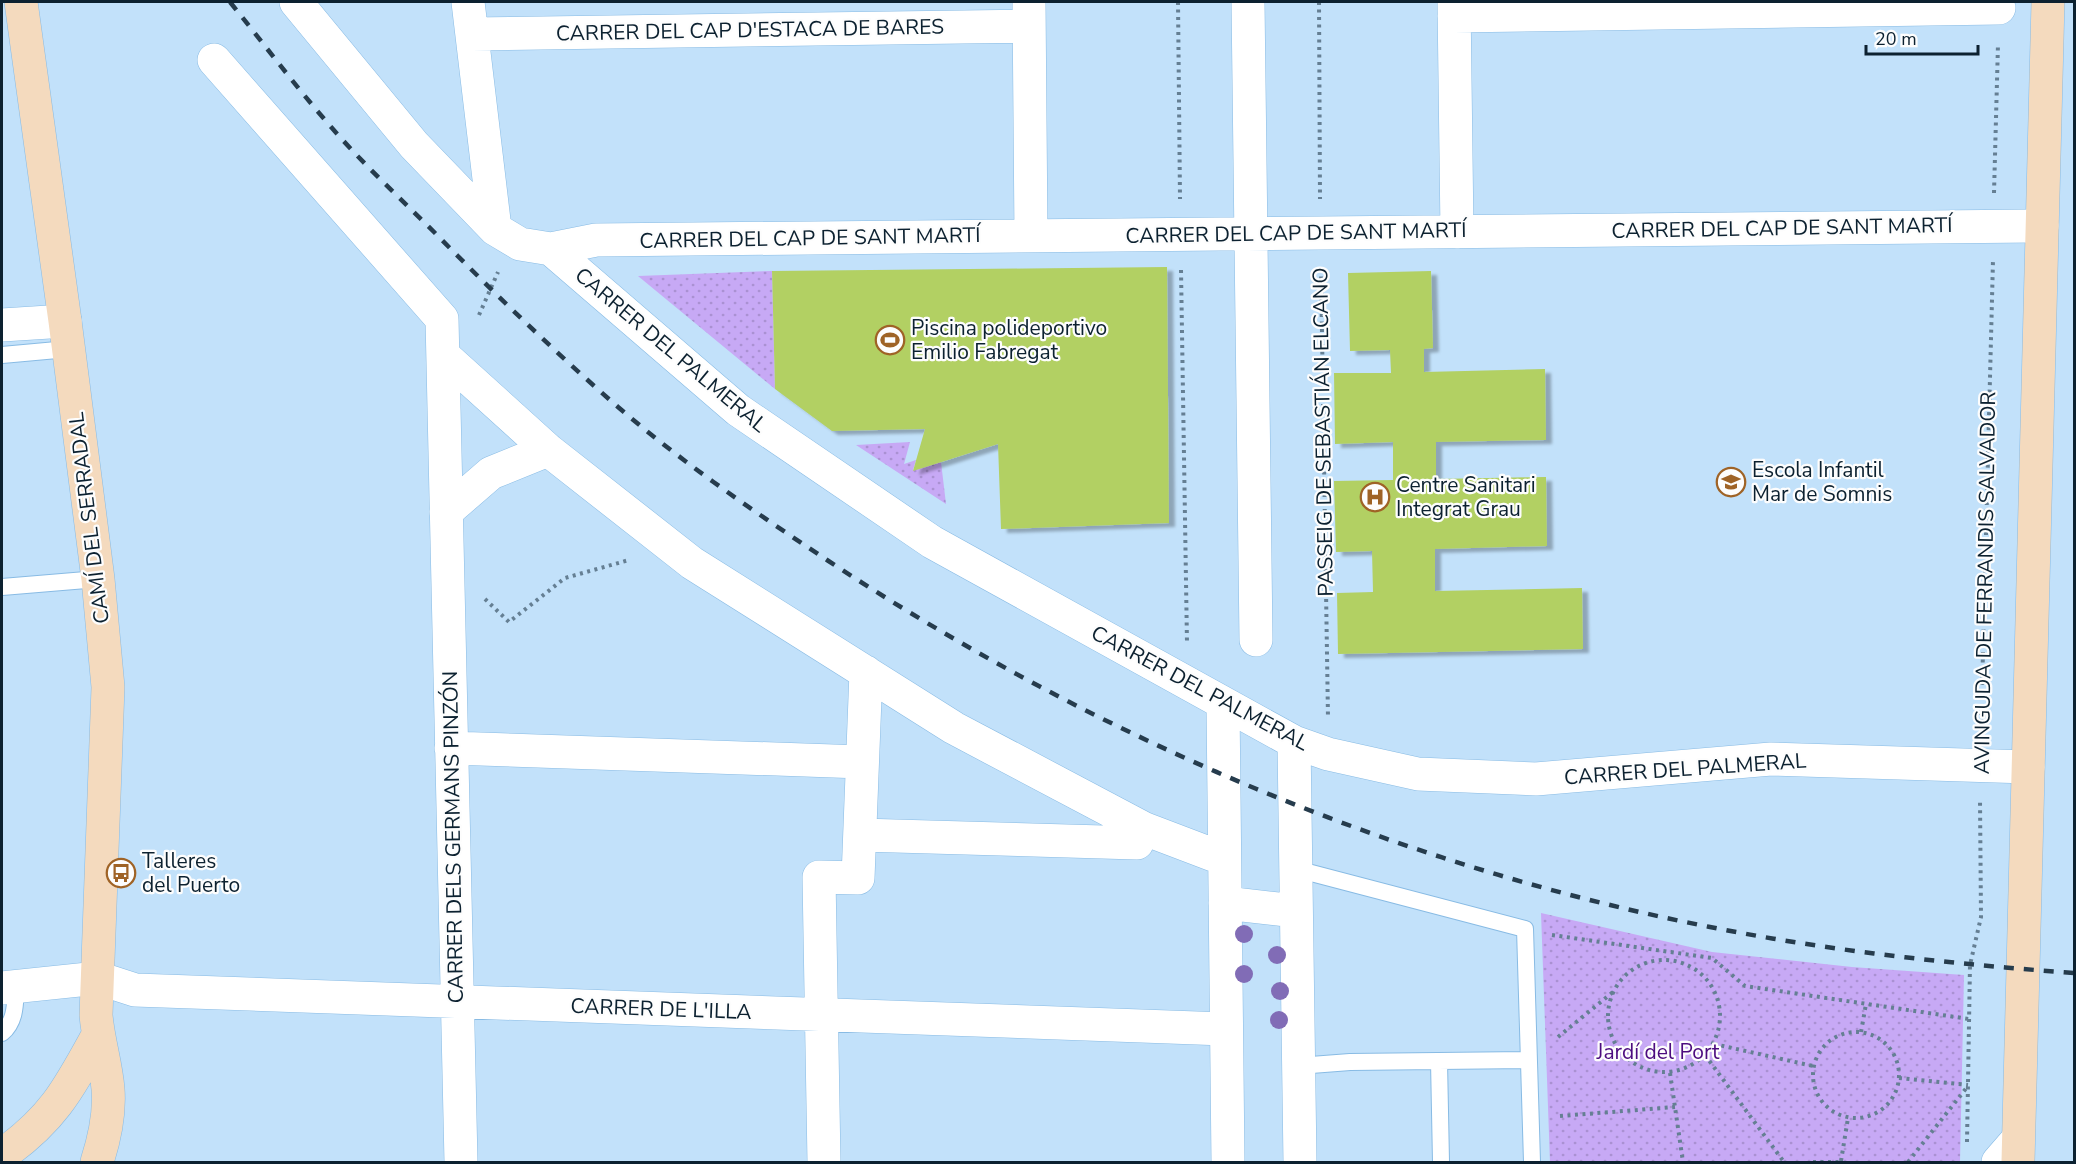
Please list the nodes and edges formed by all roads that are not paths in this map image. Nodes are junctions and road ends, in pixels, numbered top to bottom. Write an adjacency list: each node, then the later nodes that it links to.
1 (21, 2): 17 (street, CAMÍ DEL SERRADAL)
2 (296, 2): 15 (street, CARRER DEL PALMERAL)
3 (468, 2): 9 (street)
4 (1248, 2): 13 (street)
5 (2048, 2): 11 (street)
6 (1999, 8): 7 (street)
7 (1454, 9): 12 (street)
8 (1029, 14): 9 (street, CARRER DEL CAP D'ESTACA DE BARES); 14 (street)
9 (472, 34): 15 (street)
10 (214, 60): 19 (street, CARRER DELS GERMANS PINZÓN)
11 (2042, 226): 12 (street, CARRER DEL CAP DE SANT MARTÍ); 30 (street)
12 (1457, 232): 13 (street, CARRER DEL CAP DE SANT MARTÍ)
13 (1251, 234): 14 (street, CARRER DEL CAP DE SANT MARTÍ); 24 (street)
14 (1031, 236): 15 (street, CARRER DEL CAP DE SANT MARTÍ)
15 (522, 241): 26 (street, CARRER DEL PALMERAL)
16 (2, 325): 17 (street)
17 (67, 335): 18 (lane); 22 (street, CAMÍ DEL SERRADAL)
18 (2, 355)
19 (443, 355): 20 (street); 21 (street, CARRER DELS GERMANS PINZÓN)
20 (548, 450): 21 (street); 25 (street)
21 (446, 512): 28 (street, CARRER DELS GERMANS PINZÓN)
22 (98, 579): 23 (lane); 37 (street, CAMÍ DEL SERRADAL)
23 (2, 587)
24 (1256, 640)
25 (866, 672): 29 (street); 33 (street)
26 (1223, 704): 27 (street, CARRER DEL PALMERAL); 33 (street)
27 (1294, 742): 30 (street, CARRER DEL PALMERAL); 34 (street)
28 (451, 748): 29 (street); 39 (street, CARRER DELS GERMANS PINZÓN)
29 (862, 762): 31 (street)
30 (2028, 767): 48 (street)
31 (860, 835): 32 (street); 40 (street)
32 (1137, 843)
33 (1224, 859): 35 (street)
34 (1296, 869): 36 (street); 44 (lane)
35 (1225, 903): 36 (street); 41 (street)
36 (1296, 911): 46 (street)
37 (98, 978): 38 (street); 39 (street, CARRER DE L'ILLA); 43 (street, CAMÍ DEL SERRADAL)
38 (9, 987): 42 (lane)
39 (456, 1002): 40 (street, CARRER DE L'ILLA); 50 (street, CARRER DELS GERMANS PINZÓN)
40 (821, 1015): 41 (street, CARRER DE L'ILLA); 51 (street)
41 (1226, 1029): 52 (street)
42 (2, 1033)
43 (97, 1037): 47 (street, CAMÍ DEL SERRADAL); 49 (street, CAMÍ DEL SERRADAL)
44 (1529, 1060): 45 (lane); 55 (lane)
45 (1439, 1061): 46 (lane); 54 (lane)
46 (1298, 1066): 53 (street)
47 (2, 1155)
48 (2011, 1155)
49 (97, 1162)
50 (461, 1162)
51 (824, 1162)
52 (1228, 1162)
53 (1300, 1162)
54 (1441, 1162)
55 (1532, 1162)

